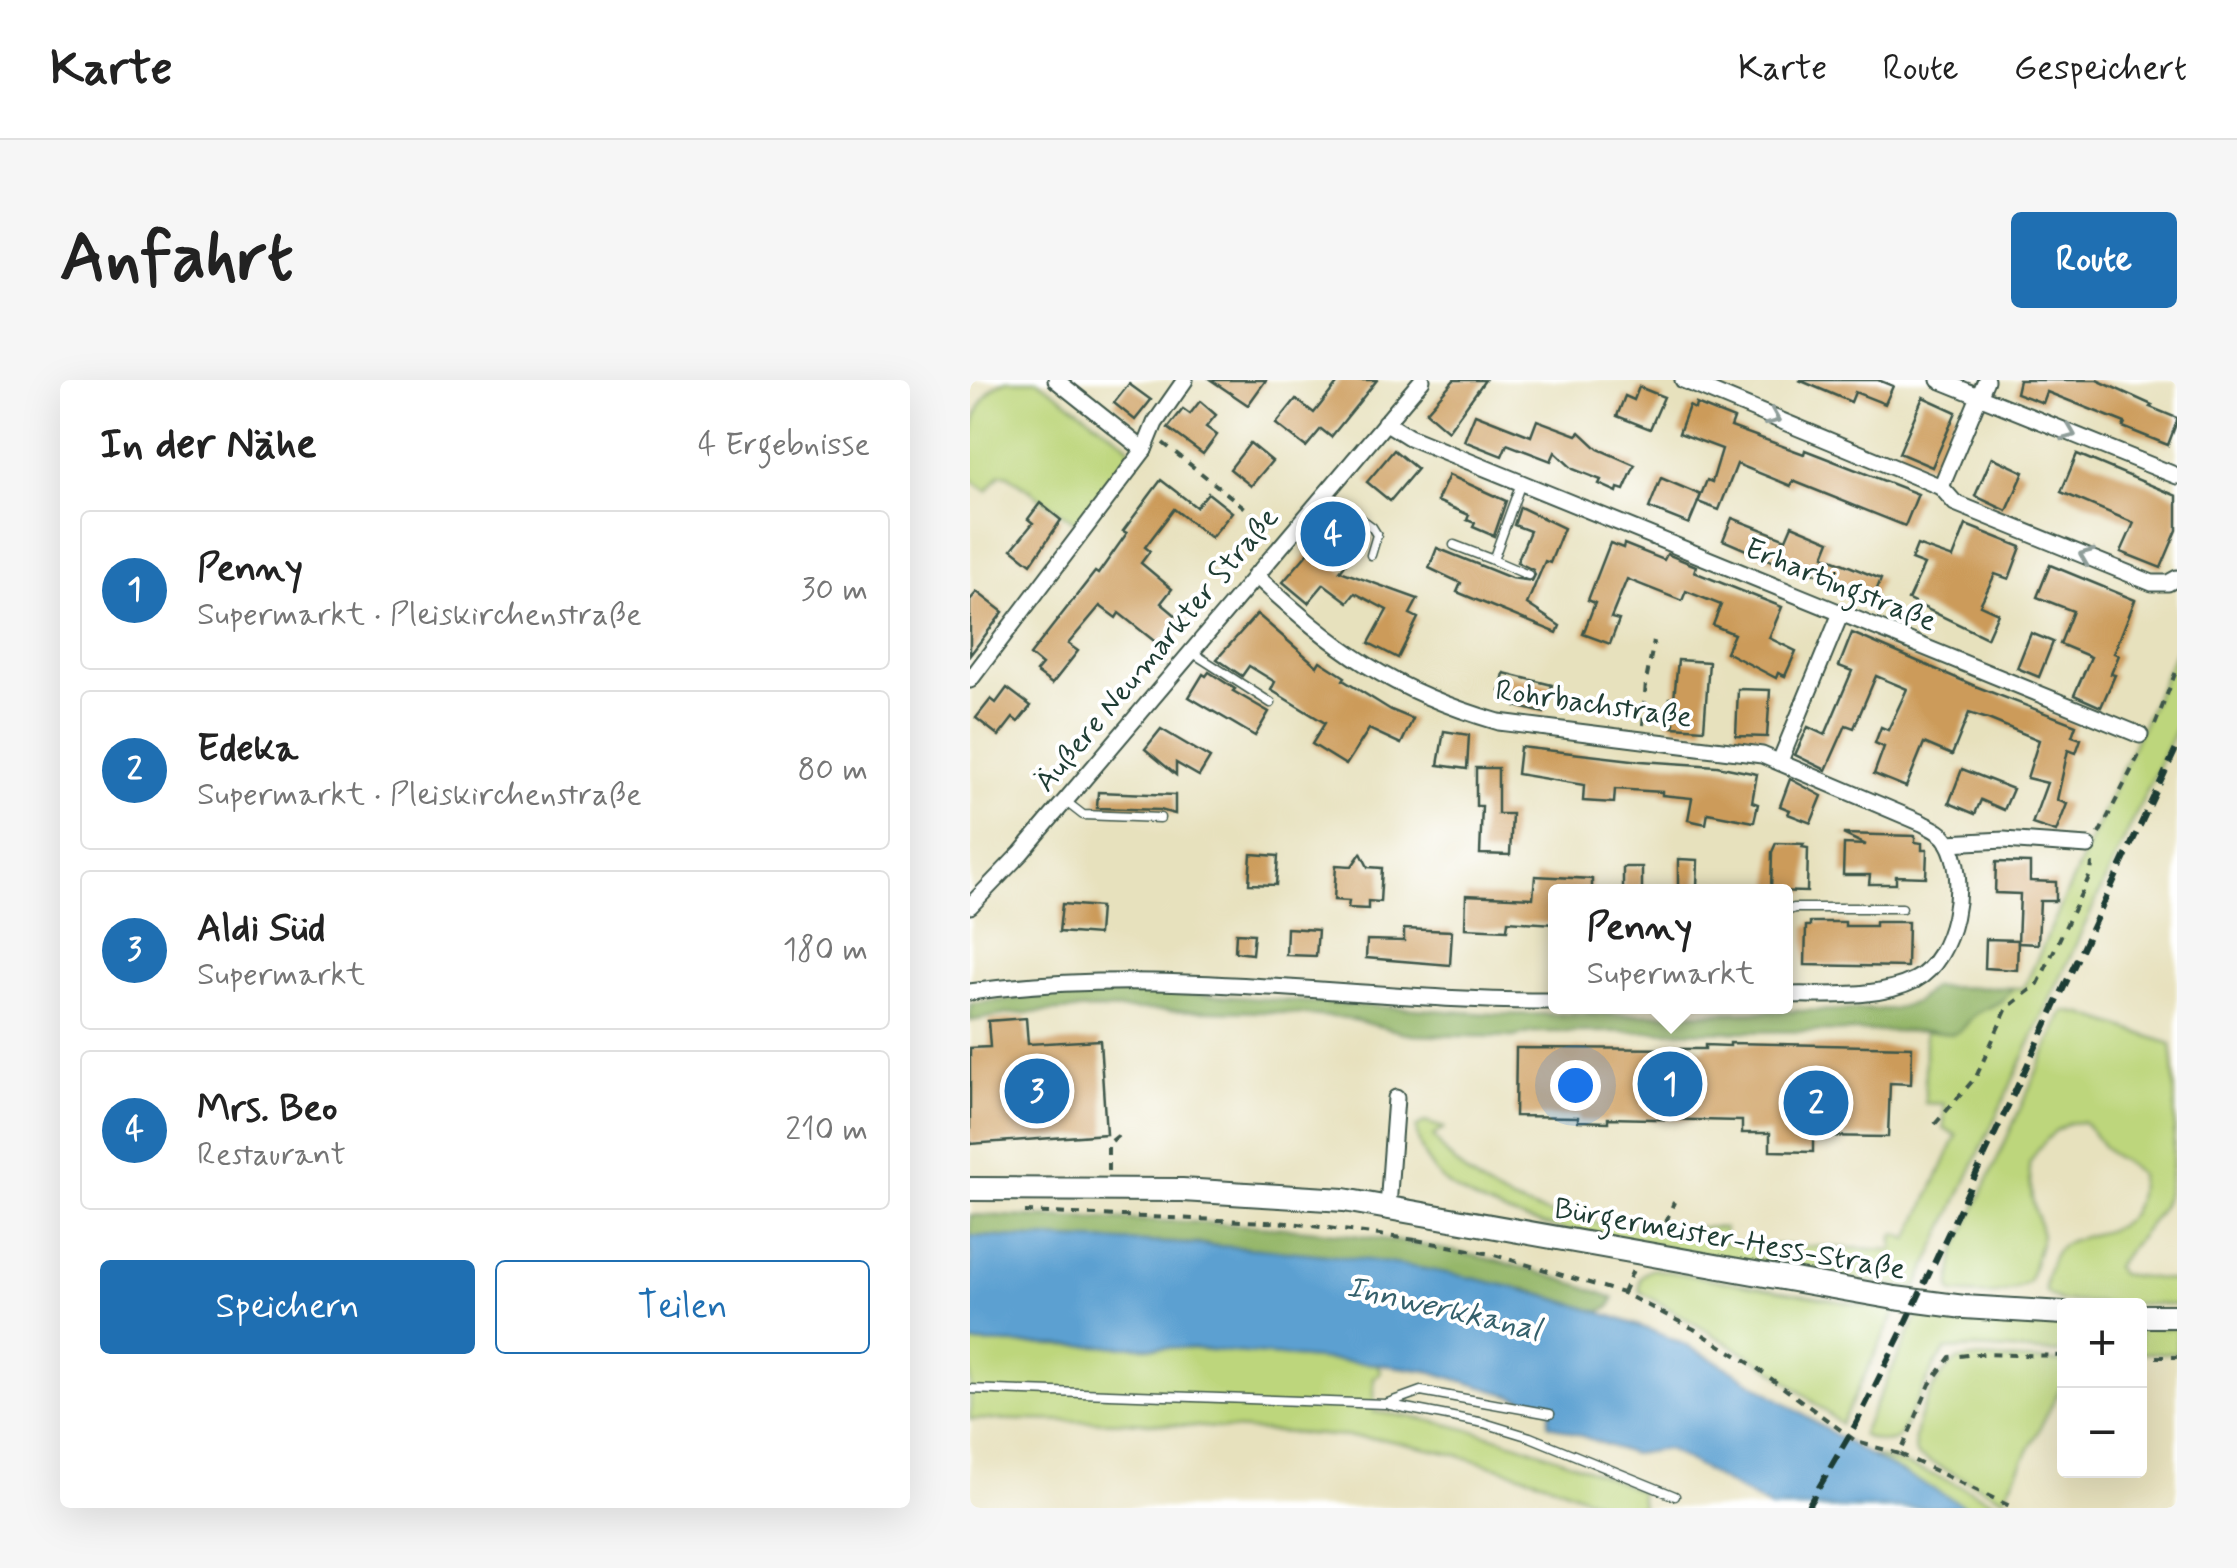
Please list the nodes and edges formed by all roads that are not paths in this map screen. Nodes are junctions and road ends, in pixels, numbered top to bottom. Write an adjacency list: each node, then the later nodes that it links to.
1 (1056, 380): 9 (street)
2 (1185, 380): 9 (street)
3 (1422, 380): 8 (street, Äußere Neumarkter Straße)
4 (1683, 380): 12 (street, one-way to 12)
5 (1939, 380): 7 (street)
6 (1986, 380): 7 (street)
7 (1979, 397): 10 (street, one-way to 10); 12 (street)
8 (1385, 422): 11 (street, Erhartingstraße); 13 (street, Äußere Neumarkter Straße)
9 (1147, 443): 22 (street)
10 (2177, 476)
11 (1522, 483): 16 (lane); 20 (street, Erhartingstraße)
12 (1941, 488): 19 (street, one-way to 12)
13 (1324, 492): 15 (lane); 17 (street, Äußere Neumarkter Straße)
14 (1454, 545): 16 (lane)
15 (1372, 555)
16 (1493, 560): 18 (lane)
17 (1255, 574): 21 (street, Äußere Neumarkter Straße); 25 (street, Rohrbachstraße)
18 (1528, 576)
19 (2177, 578)
20 (1841, 613): 24 (street, Erhartingstraße); 25 (street)
21 (1190, 651): 23 (lane); 26 (street, Äußere Neumarkter Straße)
22 (970, 680)
23 (1271, 702)
24 (2145, 738)
25 (1780, 761): 28 (street, Rohrbachstraße)
26 (1065, 801): 27 (lane); 30 (street, Äußere Neumarkter Straße)
27 (1160, 818)
28 (1948, 843): 29 (street); 34 (street)
29 (2088, 846)
30 (970, 906)
31 (1793, 908): 32 (lane)
32 (1902, 908)
33 (970, 992): 35 (street)
34 (1793, 996)
35 (1548, 1001)
36 (1396, 1098): 38 (street)
37 (970, 1188): 38 (main road, Bürgermeister-Hess-Straße)
38 (1388, 1207): 39 (main road, Bürgermeister-Hess-Straße)
39 (2057, 1314)
40 (2147, 1316): 41 (main road)
41 (2177, 1316)
42 (970, 1389): 43 (lane)
43 (1386, 1404): 44 (lane); 45 (lane)
44 (1550, 1414)
45 (1675, 1496)

